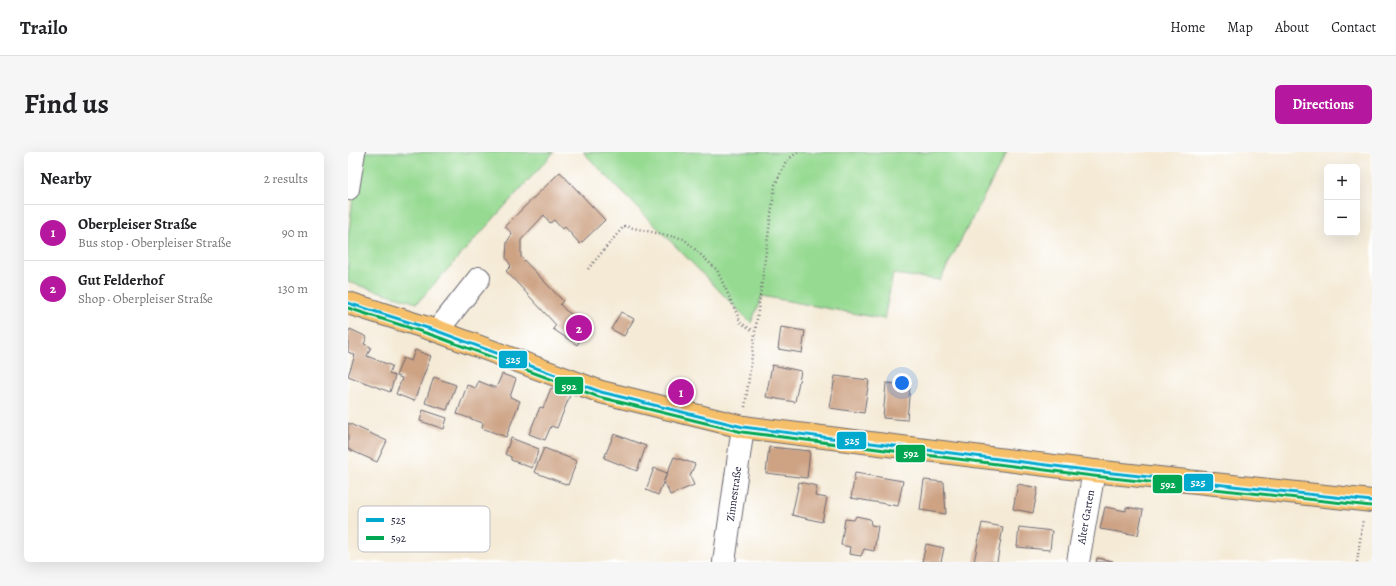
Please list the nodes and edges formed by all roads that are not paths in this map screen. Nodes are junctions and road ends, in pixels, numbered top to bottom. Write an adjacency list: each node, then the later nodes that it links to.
1 (354, 152): 2 (street)
2 (348, 189)
3 (479, 278): 5 (street)
4 (348, 303): 5 (main road)
5 (437, 331): 6 (main road)
6 (743, 427): 7 (main road); 9 (street, Zinnestraße)
7 (1094, 471): 8 (main road); 10 (street, Alter Garten)
8 (1369, 501)
9 (724, 562)
10 (1078, 562)

